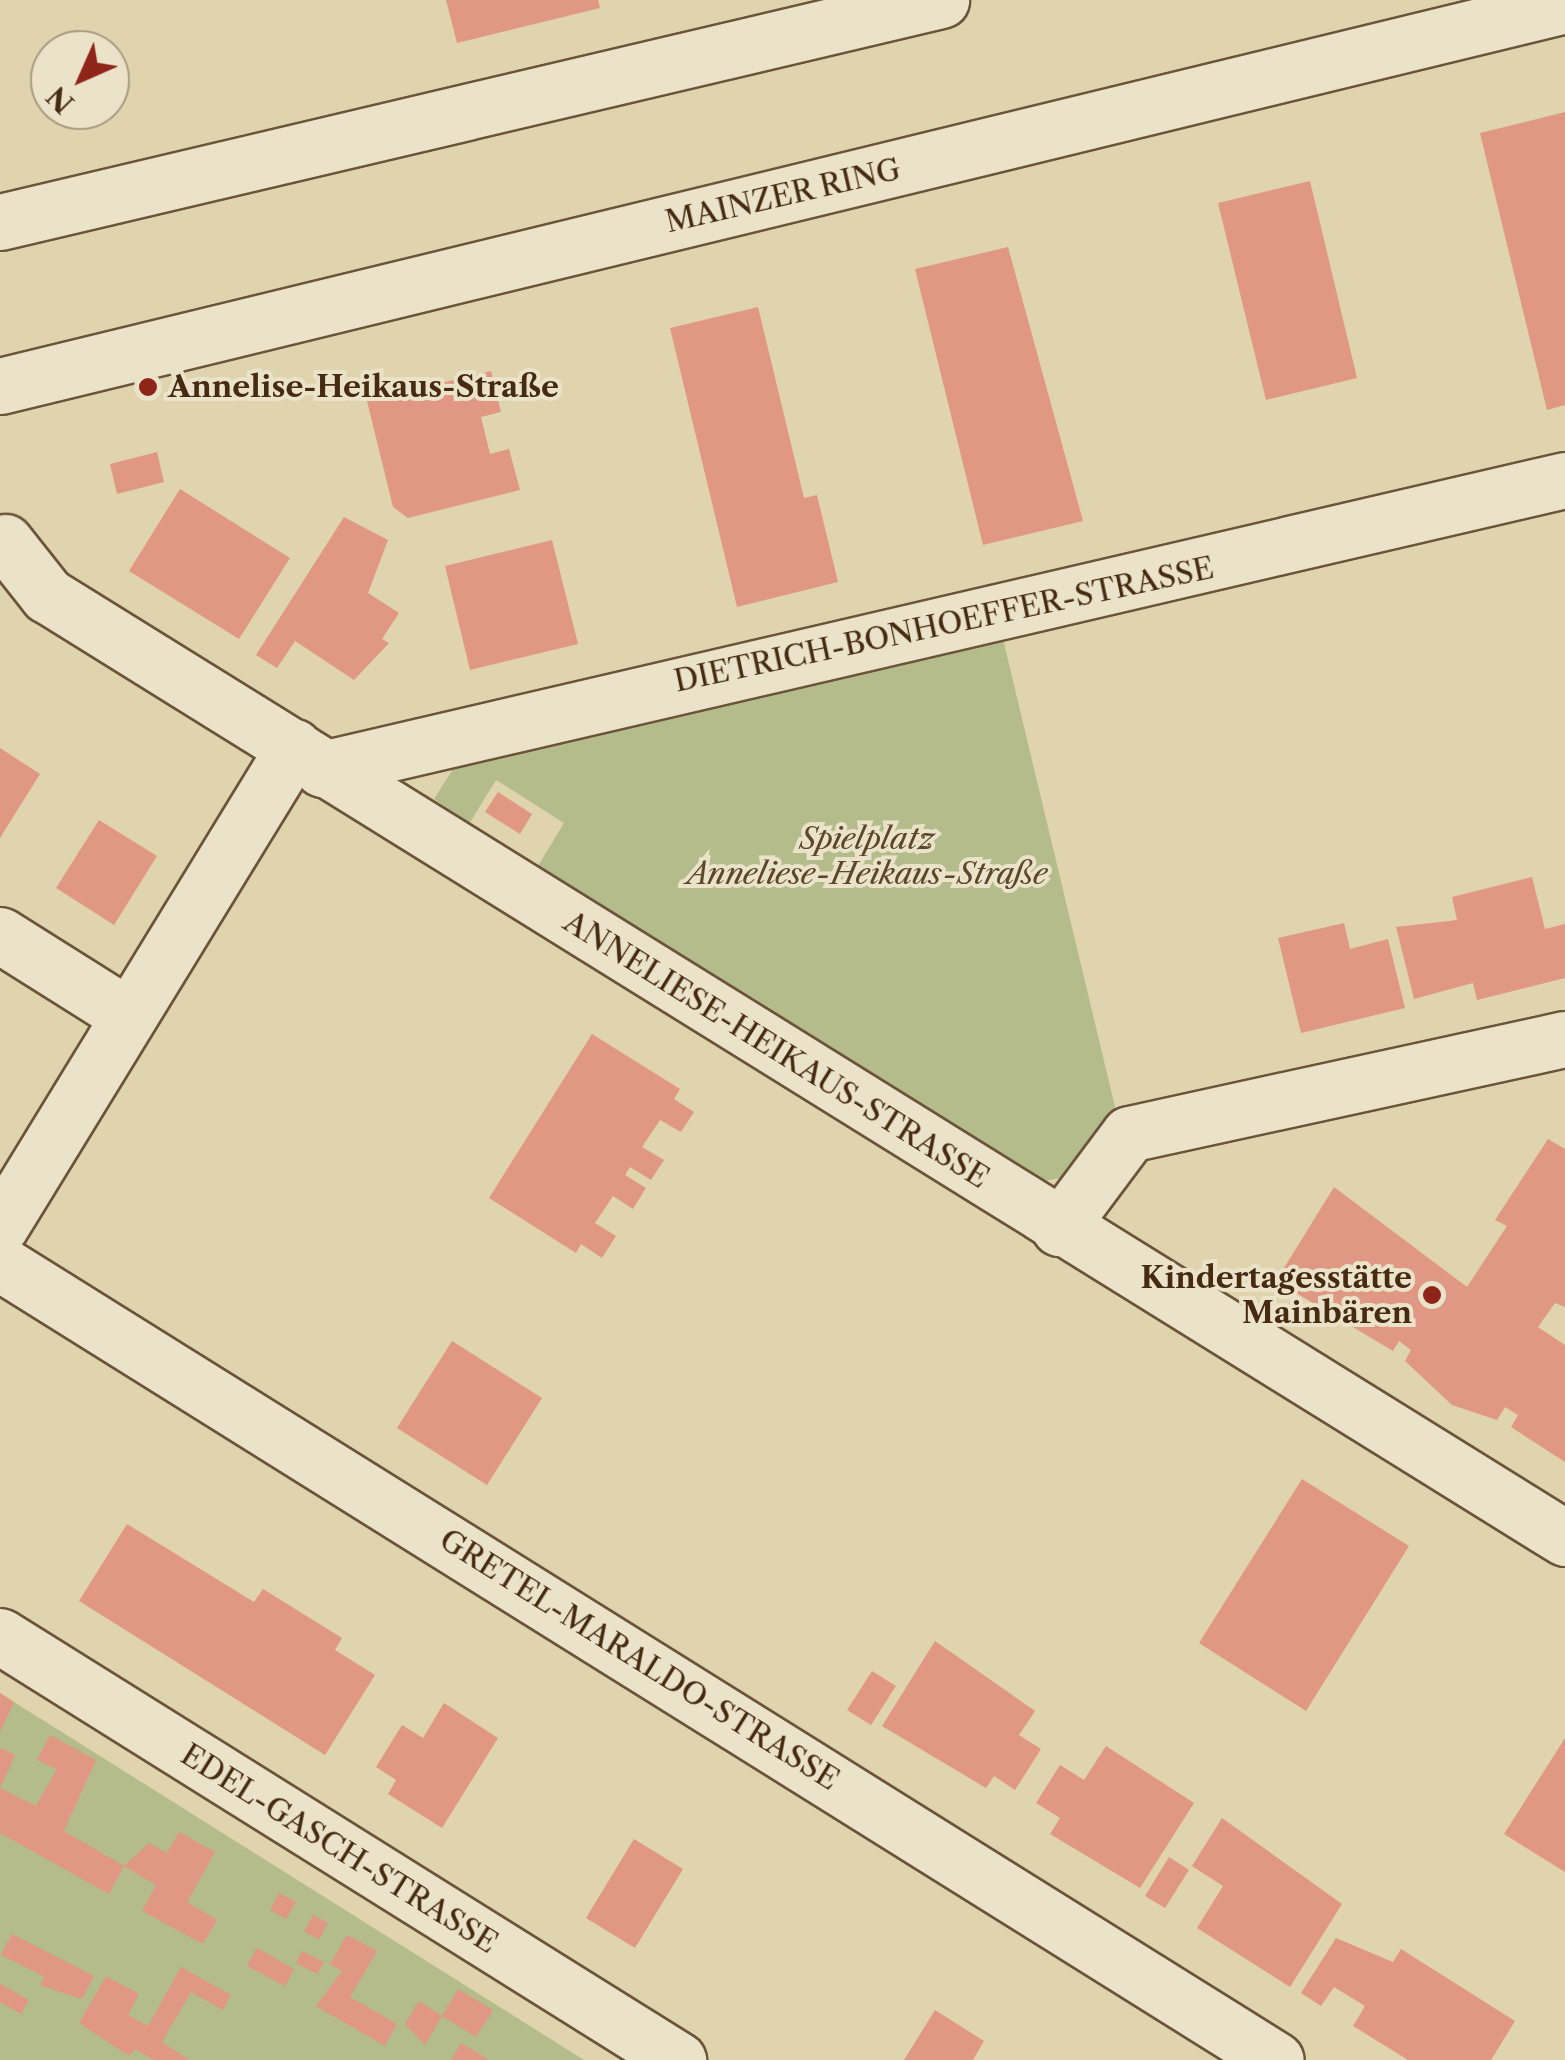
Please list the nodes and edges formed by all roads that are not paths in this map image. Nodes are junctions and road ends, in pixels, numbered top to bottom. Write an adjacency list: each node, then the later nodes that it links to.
1 (941, 0): 3 (street)
2 (1565, 5): 4 (street, MAINZER RING)
3 (0, 222)
4 (0, 386)
5 (1565, 480): 7 (street, DIETRICH-BONHOEFFER-STRASSE)
6 (5, 542): 7 (street, ANNELIESE-HEIKAUS-STRASSE)
7 (308, 758): 9 (street); 12 (street, ANNELIESE-HEIKAUS-STRASSE)
8 (0, 935): 9 (street)
9 (124, 1014): 11 (street)
10 (1565, 1040): 12 (street)
11 (0, 1227)
12 (1060, 1228): 14 (street, ANNELIESE-HEIKAUS-STRASSE)
13 (0, 1263): 17 (street, GRETEL-MARALDO-STRASSE)
14 (1565, 1538)
15 (0, 1636): 16 (street, EDEL-GASCH-STRASSE)
16 (678, 2060)
17 (1276, 2060)

